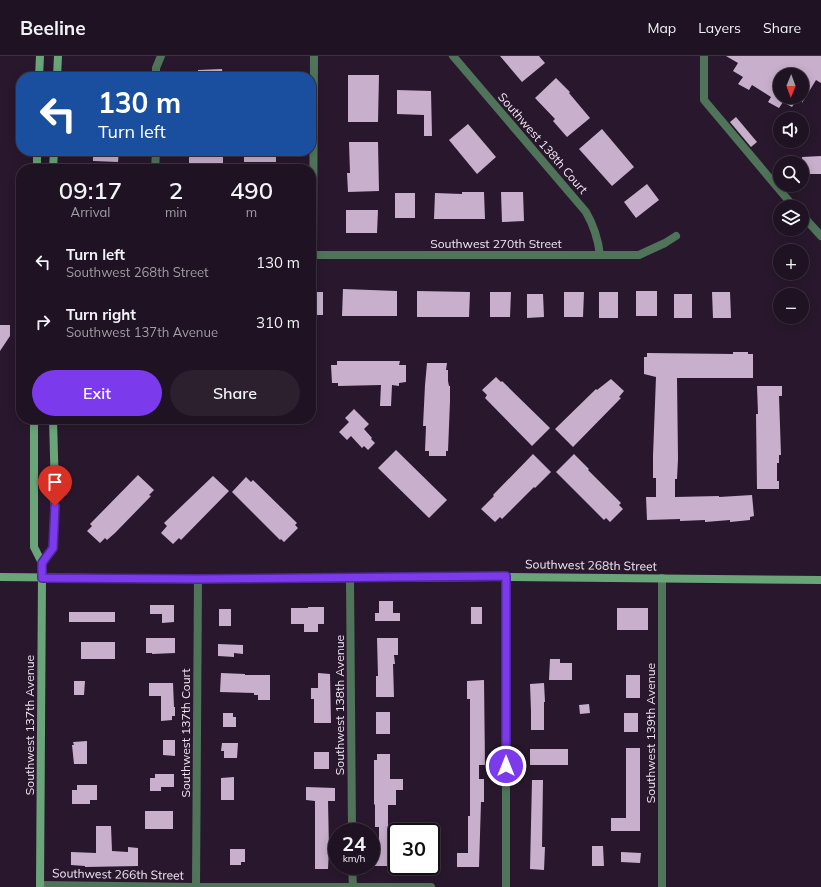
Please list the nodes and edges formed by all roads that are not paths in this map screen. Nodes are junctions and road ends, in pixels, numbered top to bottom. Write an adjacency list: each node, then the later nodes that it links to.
1 (40, 56): 7 (main road)
2 (58, 56): 8 (main road)
3 (161, 56): 9 (street)
4 (314, 56): 10 (street)
5 (453, 56): 16 (street, Southwest 138th Court)
6 (704, 56): 11 (street)
7 (39, 72)
8 (57, 72)
9 (156, 72)
10 (314, 72)
11 (788, 200)
12 (809, 223): 14 (street)
13 (676, 236): 16 (street, Southwest 270th Street)
14 (821, 236)
15 (316, 255): 16 (street, Southwest 270th Street)
16 (600, 255)
17 (34, 424): 19 (main road, Southwest 137th Avenue)
18 (53, 424): 19 (main road)
19 (42, 563): 23 (main road, Southwest 137th Avenue)
20 (506, 576): 22 (main road, Southwest 268th Street); 24 (main road, Southwest 268th Street); 34 (street)
21 (0, 577): 23 (main road, Southwest 268th Street)
22 (350, 577): 25 (main road, Southwest 268th Street); 27 (street, Southwest 138th Avenue)
23 (42, 578): 25 (main road, Southwest 268th Street); 29 (main road, Southwest 137th Avenue)
24 (662, 578): 26 (main road, Southwest 268th Street); 35 (street, Southwest 139th Avenue)
25 (198, 579): 30 (street, Southwest 137th Court)
26 (821, 580)
27 (352, 823)
28 (352, 875): 32 (street)
29 (40, 886): 30 (street, Southwest 266th Street)
30 (196, 887)
31 (200, 887): 32 (street, Southwest 266th Street)
32 (353, 887): 33 (street, Southwest 266th Street)
33 (430, 887)
34 (506, 887)
35 (662, 887)

